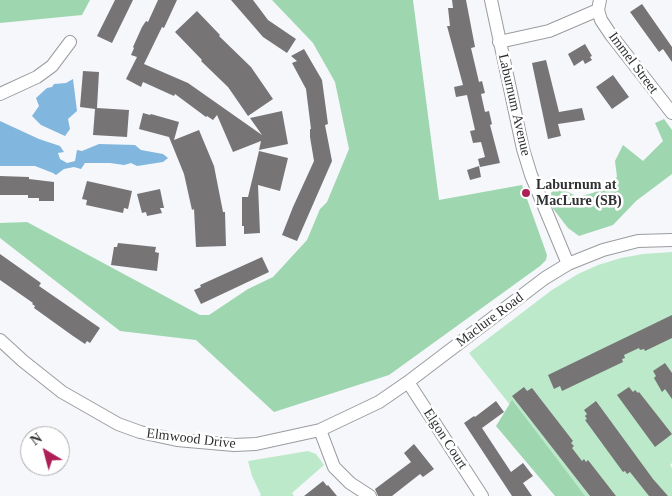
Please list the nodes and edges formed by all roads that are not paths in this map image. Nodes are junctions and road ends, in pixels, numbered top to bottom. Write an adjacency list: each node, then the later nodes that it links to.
1 (491, 0): 4 (street, Laburnum Avenue)
2 (599, 5): 4 (street, Immel Street); 6 (street, Immel Street)
3 (70, 42): 5 (street)
4 (499, 42): 8 (street, Laburnum Avenue)
5 (0, 94)
6 (672, 113)
7 (672, 240): 8 (street, Maclure Road)
8 (568, 264): 10 (street, Maclure Road)
9 (0, 340): 11 (street, Elmwood Drive)
10 (408, 382): 11 (street, Maclure Road); 13 (street, Elgon Court)
11 (320, 430): 12 (street)
12 (370, 496)
13 (482, 496)

